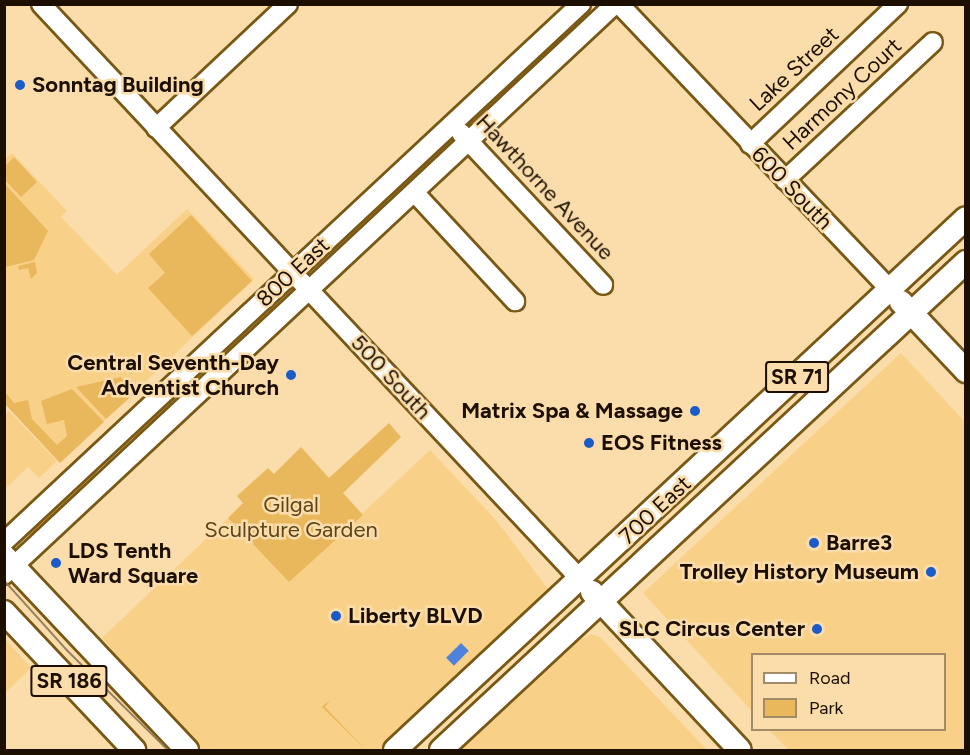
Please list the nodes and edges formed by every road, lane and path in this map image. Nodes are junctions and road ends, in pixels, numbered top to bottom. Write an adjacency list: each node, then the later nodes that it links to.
1 (41, 4): 10 (street, 500 South)
2 (288, 4): 10 (street)
3 (581, 4): 7 (street, 800 East)
4 (617, 4): 8 (street, 800 East); 12 (street, 600 South)
5 (898, 4): 12 (street, Lake Street)
6 (933, 42): 13 (street, Harmony Court)
7 (516, 66): 8 (street); 9 (street, 800 East)
8 (531, 82): 11 (street, 800 East)
9 (452, 123): 11 (street, Hawthorne Avenue); 14 (street, 800 East)
10 (156, 128): 18 (street, 500 South)
11 (469, 141): 15 (street, 800 East); 19 (street, Hawthorne Avenue)
12 (750, 144): 13 (street, 600 South)
13 (785, 180): 21 (street, 600 South)
14 (385, 186): 15 (street); 18 (street, 800 East)
15 (408, 198): 20 (street, 800 East); 22 (street)
16 (966, 218): 21 (main road, 700 East / SR 71)
17 (966, 262): 23 (main road, 700 East / SR 71)
18 (292, 273): 20 (street, 500 South); 25 (street, 800 East)
19 (603, 285)
20 (309, 290): 26 (street, 800 East); 31 (street, 500 South)
21 (890, 290): 23 (main road, 600 South); 31 (main road, 700 East / SR 71)
22 (515, 301)
23 (911, 313): 24 (main road, 600 South); 32 (main road, 700 East / SR 71)
24 (966, 371)
25 (180, 378): 26 (street); 27 (street, 800 East)
26 (196, 396): 28 (street, 800 East)
27 (98, 455): 28 (street); 29 (street, 800 East)
28 (115, 472): 30 (street, 800 East)
29 (4, 542)
30 (8, 566): 36 (main road, SR 186)
31 (580, 579): 32 (main road, 500 South); 37 (main road, 700 East / SR 71)
32 (601, 601): 34 (main road, 500 South); 38 (main road, 700 East / SR 71)
33 (4, 612): 35 (main road, SR 186)
34 (730, 747)
35 (134, 750)
36 (187, 750)
37 (395, 750)
38 (441, 750)

